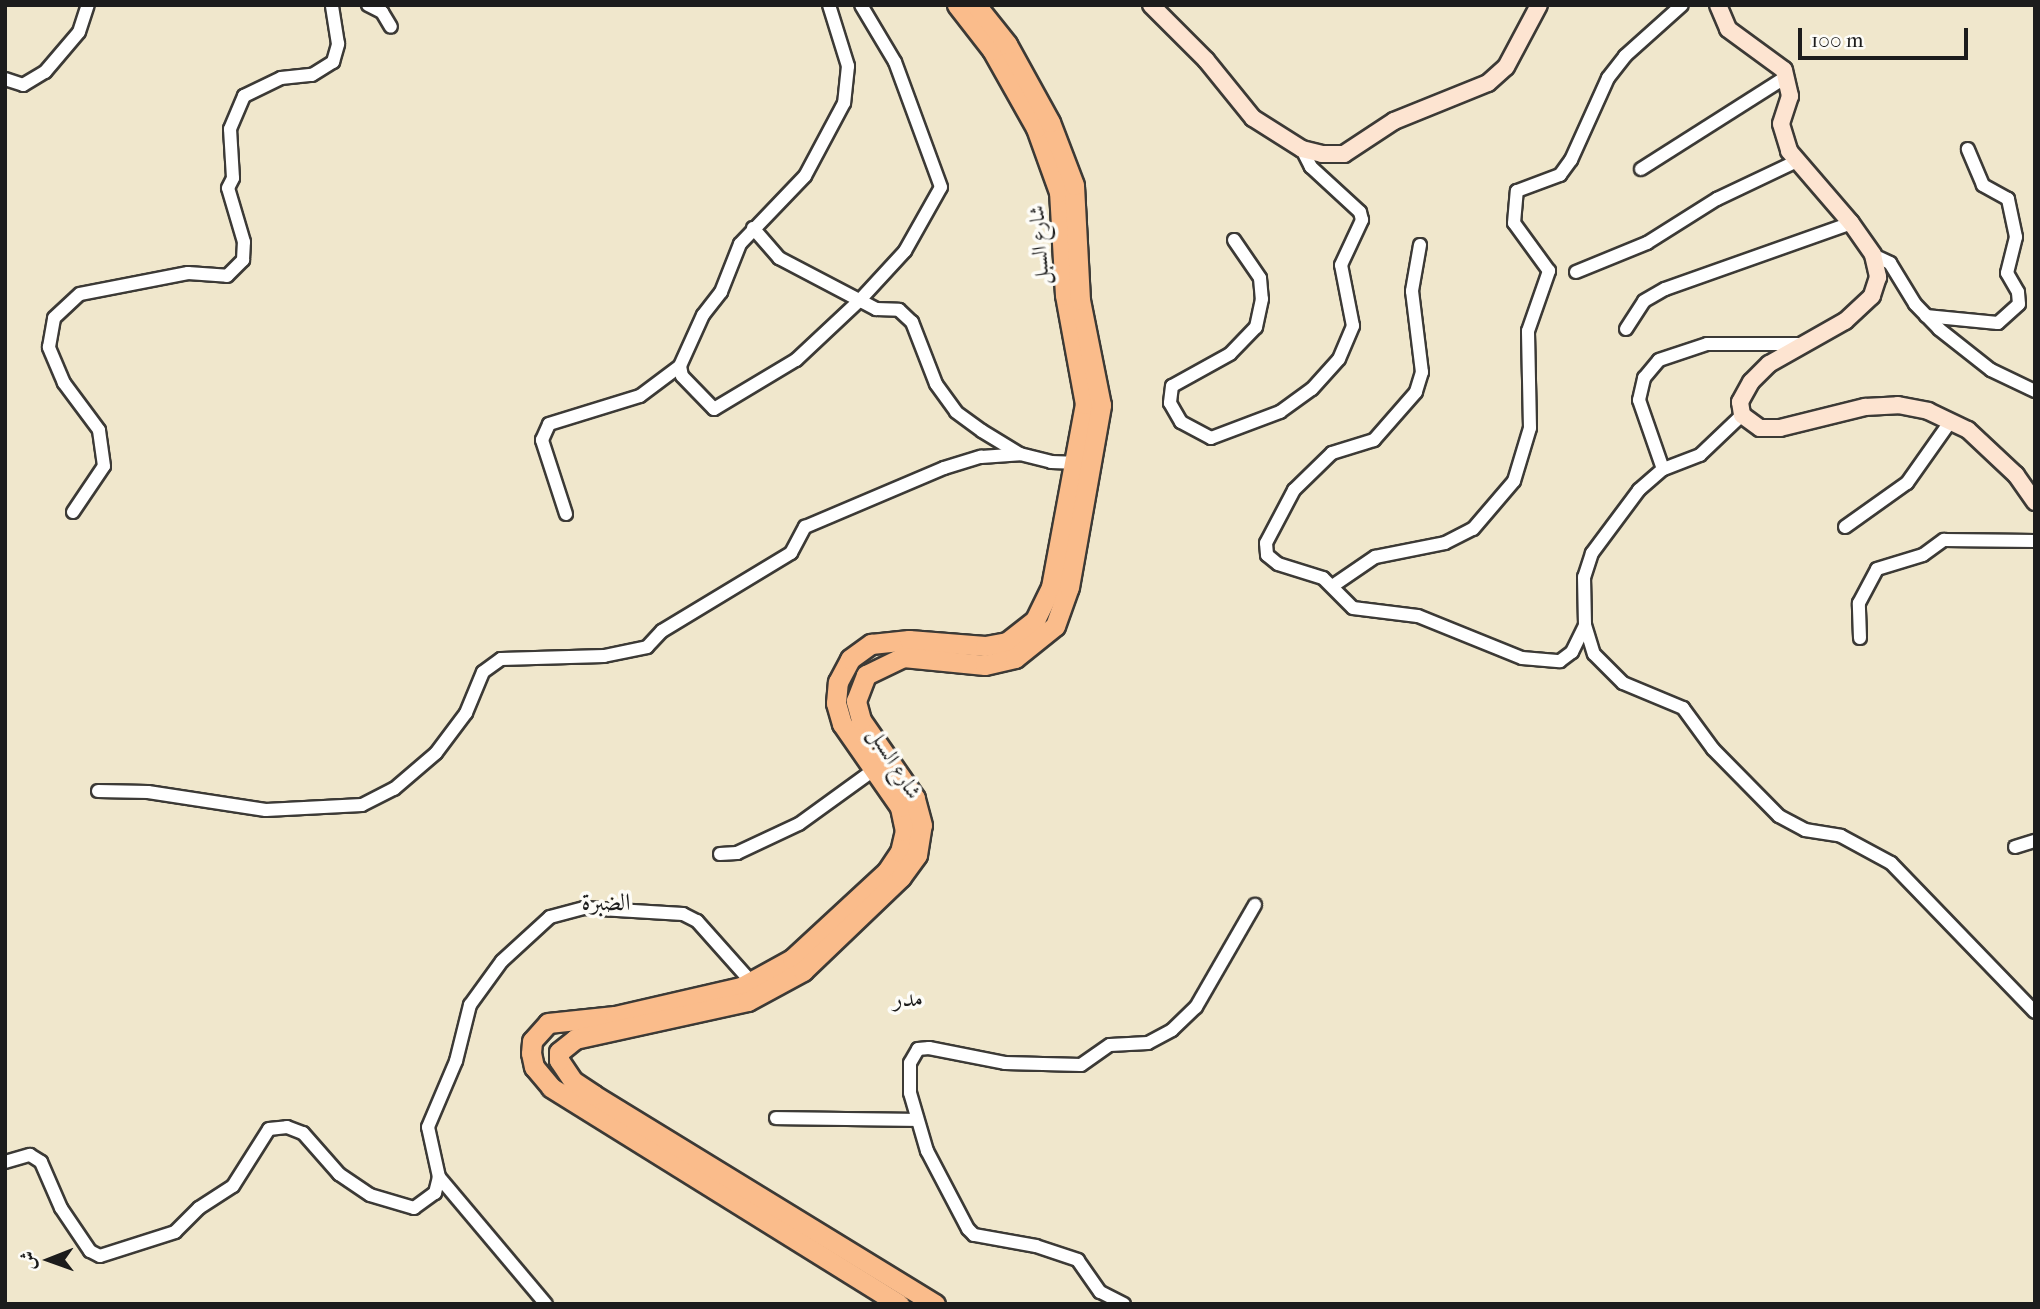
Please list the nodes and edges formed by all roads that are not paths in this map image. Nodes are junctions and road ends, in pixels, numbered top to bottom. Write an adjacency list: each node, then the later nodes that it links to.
1 (88, 5): 14 (street)
2 (332, 5): 37 (street)
3 (368, 5): 12 (street)
4 (829, 5): 20 (street)
5 (862, 5): 25 (street)
6 (957, 5): 34 (main road, شارع السبل)
7 (976, 5): 34 (main road, شارع السبل)
8 (1151, 5): 15 (street)
9 (1539, 5): 15 (street)
10 (1682, 5): 41 (street)
11 (1718, 5): 13 (street)
12 (391, 27)
13 (1786, 77): 17 (street); 18 (street)
14 (5, 79)
15 (1303, 149): 21 (street)
16 (1968, 149): 26 (street)
17 (1796, 162): 19 (street); 24 (street)
18 (1641, 169)
19 (1851, 223): 23 (street); 27 (street)
20 (752, 228): 25 (street); 29 (street)
21 (1234, 240)
22 (1420, 245): 41 (street)
23 (1873, 255): 26 (street); 28 (street)
24 (1576, 272)
25 (859, 301): 29 (street); 33 (street)
26 (1926, 316): 30 (street)
27 (1626, 329)
28 (1805, 344): 31 (street); 35 (street)
29 (680, 366): 38 (street)
30 (2035, 391)
31 (1742, 415): 32 (street); 35 (street)
32 (1950, 422): 36 (street); 39 (street)
33 (1020, 454): 34 (street); 45 (street)
34 (1085, 463): 44 (main road, شارع السبل); 50 (main road, شارع السبل)
35 (1663, 469): 42 (street)
36 (2035, 502)
37 (73, 512)
38 (566, 514)
39 (1845, 527)
40 (2035, 541): 43 (street)
41 (1334, 585): 42 (street)
42 (1585, 625): 51 (street)
43 (1860, 638)
44 (875, 769): 48 (street); 50 (main road, شارع السبل)
45 (98, 791)
46 (2035, 841): 47 (street)
47 (2015, 847)
48 (720, 854)
49 (1255, 905): 53 (street)
50 (757, 988): 55 (street); 57 (main road, شارع السبل); 58 (main road, شارع السبل)
51 (2035, 1013)
52 (776, 1118): 53 (street)
53 (916, 1119): 59 (street)
54 (5, 1162): 55 (street)
55 (439, 1177): 56 (street)
56 (546, 1304)
57 (899, 1304)
58 (935, 1304)
59 (1124, 1304)

